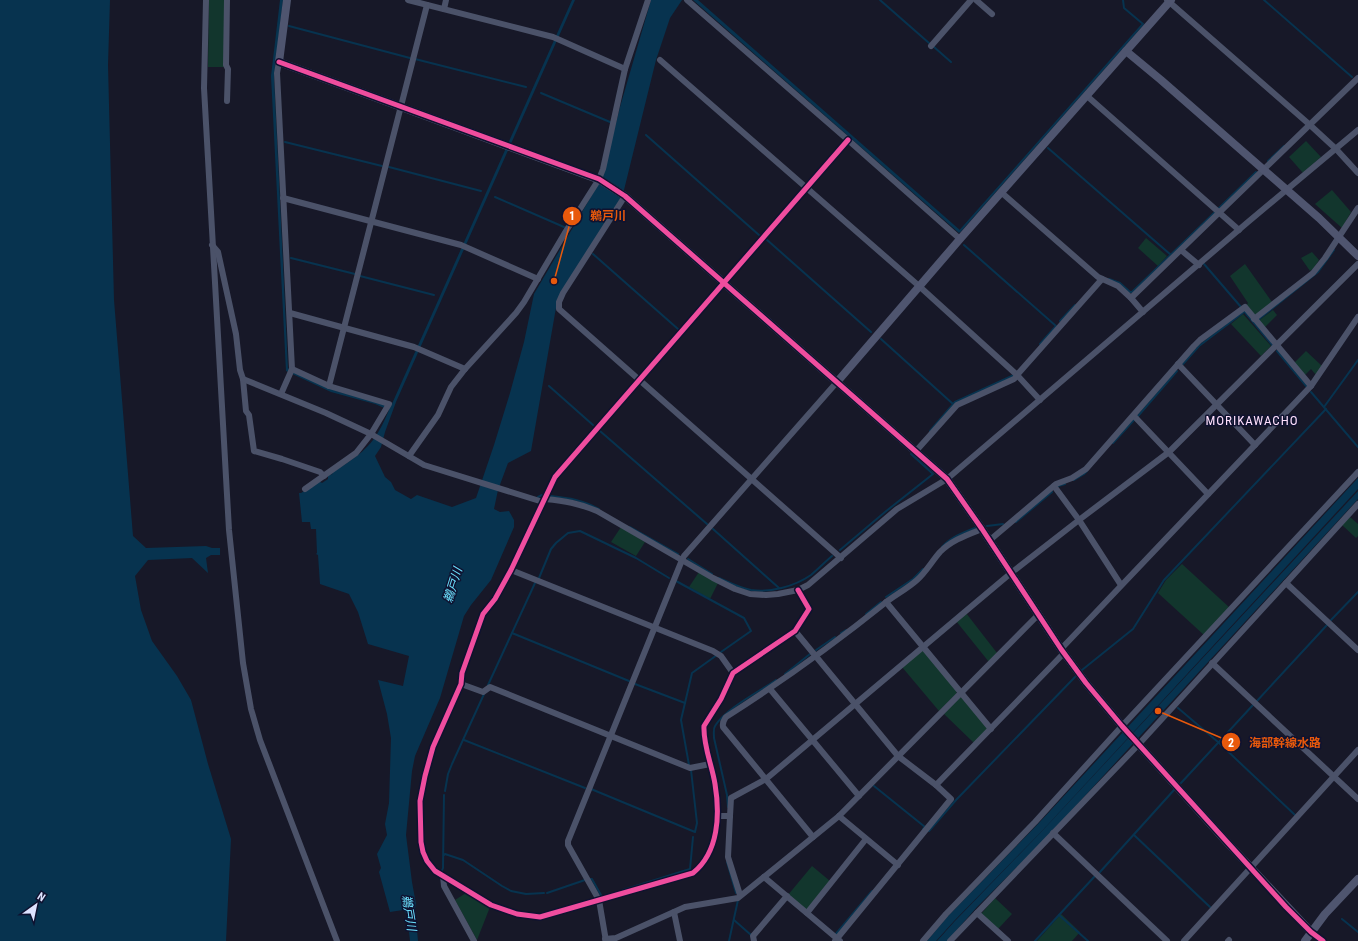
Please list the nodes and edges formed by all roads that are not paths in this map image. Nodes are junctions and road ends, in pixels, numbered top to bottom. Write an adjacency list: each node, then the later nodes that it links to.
1 (206, 0): 41 (street)
2 (227, 0): 21 (street)
3 (287, 0): 17 (street)
4 (408, 0): 11 (street)
5 (446, 0): 12 (street)
6 (648, 0): 18 (street)
7 (687, 0): 25 (street)
8 (971, 0): 14 (street)
9 (976, 0): 13 (street)
10 (1169, 1): 15 (street); 23 (street)
11 (427, 5): 12 (street); 22 (street)
12 (444, 9): 18 (street)
13 (992, 14)
14 (931, 46)
15 (1126, 51): 20 (street); 27 (street)
16 (660, 60): 30 (street)
17 (279, 62): 22 (street); 34 (street)
18 (625, 69): 29 (street)
19 (1358, 78): 23 (street)
20 (1087, 96): 32 (street); 36 (street)
21 (227, 101)
22 (400, 106): 29 (street); 37 (street)
23 (1310, 125): 26 (street); 27 (street)
24 (1358, 130): 26 (street)
25 (848, 140): 30 (street); 40 (street)
26 (1336, 149): 28 (street); 31 (street)
27 (1264, 170): 31 (street); 36 (street)
28 (1358, 173)
29 (600, 179): 33 (street); 46 (street)
30 (806, 188): 48 (street); 49 (street)
31 (1287, 190): 38 (street); 39 (street)
32 (1002, 193): 40 (street); 47 (street)
33 (625, 196): 48 (street); 62 (street)
34 (284, 198): 37 (street); 52 (street)
35 (1358, 208): 39 (street)
36 (1220, 213): 38 (street); 42 (street)
37 (371, 221): 46 (street); 55 (street)
38 (1239, 230): 45 (street)
39 (1339, 237): 43 (street); 54 (street)
40 (960, 239): 49 (street)
41 (212, 245): 61 (street); 141 (street)
42 (1181, 250): 45 (street); 50 (street)
43 (1358, 256)
44 (1358, 264): 56 (street)
45 (1199, 265): 51 (street)
46 (538, 279): 58 (street)
47 (1102, 279): 50 (street); 60 (street)
48 (724, 283): 62 (street); 63 (street)
49 (920, 286): 60 (street); 63 (street)
50 (1132, 298): 51 (street)
51 (1143, 312): 67 (street)
52 (290, 313): 55 (street); 59 (street)
53 (1358, 317): 65 (street)
54 (1254, 319): 56 (street); 57 (street)
55 (344, 329): 58 (street); 64 (street)
56 (1277, 345): 65 (street); 68 (street)
57 (1178, 364): 68 (street); 69 (street)
58 (464, 369): 74 (street)
59 (291, 372): 64 (street); 66 (street)
60 (1017, 375): 67 (street); 72 (street)
61 (243, 379): 66 (street); 76 (street)
62 (639, 380): 77 (street); 82 (street)
63 (837, 382): 72 (street); 77 (street)
64 (329, 386): 70 (street)
65 (1311, 386): 71 (street)
66 (282, 394): 70 (street)
67 (1040, 400): 78 (street)
68 (1217, 405): 71 (street); 73 (street)
69 (1134, 416): 73 (street); 79 (street)
70 (372, 435): 74 (street); 76 (street)
71 (1255, 445): 81 (street)
72 (916, 451): 78 (street)
73 (1169, 452): 81 (street); 84 (street)
74 (409, 456): 82 (street)
75 (1358, 472): 108 (street)
76 (324, 476): 80 (street)
77 (752, 479): 87 (street); 88 (street)
78 (947, 479): 85 (street); 87 (street)
79 (1054, 486): 84 (street); 86 (street)
80 (304, 489)
81 (1208, 494): 92 (street)
82 (544, 500): 88 (street); 89 (street)
83 (1358, 504): 91 (street)
84 (1079, 520): 90 (street); 92 (street)
85 (982, 529): 86 (street); 94 (street)
86 (990, 540): 90 (street)
87 (841, 558): 93 (street)
88 (682, 560): 93 (street); 96 (street)
89 (511, 570): 96 (street); 104 (street)
90 (1012, 573): 95 (street); 98 (street)
91 (1286, 583): 99 (street); 102 (street)
92 (1121, 584): 100 (street)
93 (798, 590): 97 (street)
94 (886, 602): 98 (street); 101 (street)
95 (1039, 614): 100 (street); 106 (street)
96 (655, 628): 103 (street); 110 (street)
97 (795, 631): 101 (street); 103 (street)
98 (922, 647): 106 (street); 107 (street)
99 (1358, 650)
100 (1063, 651): 108 (street); 109 (street)
101 (816, 656): 105 (street); 107 (street)
102 (1212, 664): 112 (street); 116 (street)
103 (733, 674): 115 (street)
104 (461, 684): 110 (street); 129 (street)
105 (770, 689): 111 (street); 117 (street)
106 (961, 693): 109 (street); 114 (street)
107 (854, 704): 111 (street); 114 (street)
108 (1123, 727): 112 (street); 145 (street)
109 (991, 729): 118 (street)
110 (611, 735): 115 (street); 134 (street)
111 (812, 740): 117 (street); 119 (street)
112 (1138, 744): 124 (street); 128 (street)
113 (1358, 750): 116 (street)
114 (898, 756): 118 (street); 119 (street)
115 (710, 764): 121 (street)
116 (1333, 776): 120 (street); 128 (street)
117 (766, 778): 122 (street); 125 (street)
118 (936, 785): 127 (street)
119 (859, 796): 123 (street)
120 (1358, 799)
121 (718, 816): 122 (street); 134 (street)
122 (730, 816): 132 (street)
123 (839, 816): 125 (street); 126 (street)
124 (1053, 834): 137 (street); 148 (street)
125 (813, 837): 130 (street)
126 (866, 839): 127 (street); 136 (street)
127 (898, 865): 140 (street)
128 (1251, 869): 138 (street); 149 (street)
129 (443, 876): 134 (street); 142 (street)
130 (764, 877): 132 (street); 133 (street)
131 (1358, 879): 138 (street)
132 (740, 896): 135 (street)
133 (787, 896): 136 (street); 144 (street)
134 (599, 900): 139 (street)
135 (674, 912): 139 (street); 143 (street)
136 (807, 913): 140 (street)
137 (977, 913): 146 (street); 147 (street)
138 (1311, 932): 150 (street); 151 (street)
139 (606, 940)
140 (837, 940)
141 (337, 941)
142 (474, 941)
143 (680, 941)
144 (754, 941)
145 (923, 941)
146 (950, 941)
147 (1008, 941)
148 (1167, 941)
149 (1184, 941)
150 (1306, 941)
151 (1323, 941)

